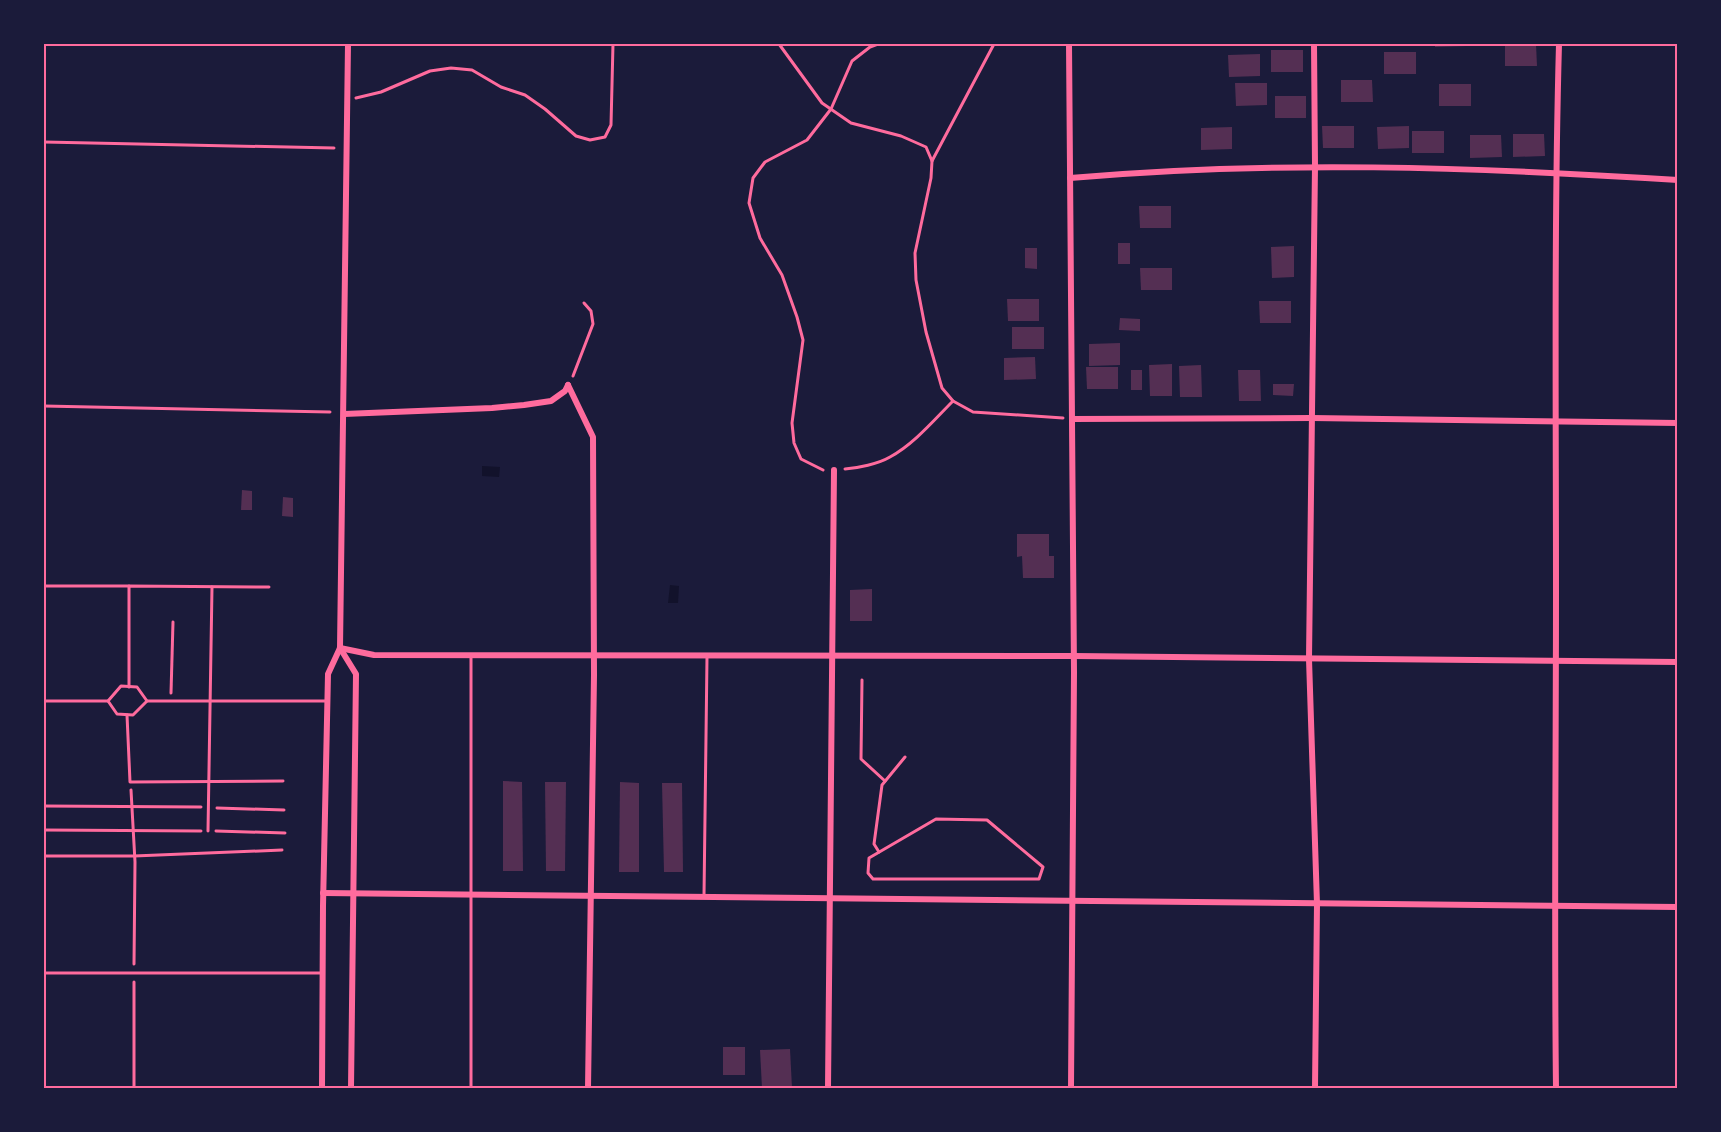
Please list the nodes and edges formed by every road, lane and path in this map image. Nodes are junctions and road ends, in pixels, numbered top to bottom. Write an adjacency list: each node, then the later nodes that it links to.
1 (348, 44): 9 (street)
2 (613, 44): 9 (path)
3 (779, 44): 10 (path)
4 (878, 44): 10 (path)
5 (994, 44): 13 (path)
6 (1069, 44): 16 (street)
7 (1314, 44): 14 (street)
8 (1559, 44): 15 (street)
9 (347, 98): 23 (street)
10 (831, 110): 13 (path); 28 (path)
11 (44, 142): 12 (path)
12 (334, 148)
13 (932, 161): 20 (path)
14 (1315, 166): 15 (street); 16 (street); 24 (street)
15 (1556, 172): 17 (street); 26 (street)
16 (1070, 178): 25 (street)
17 (1677, 180)
18 (584, 303): 19 (path)
19 (568, 386): 23 (street); 36 (street)
20 (953, 401): 25 (path); 28 (path)
21 (44, 406): 22 (path)
22 (330, 412)
23 (344, 414): 34 (street)
24 (1312, 418): 25 (street); 26 (street); 40 (street)
25 (1072, 419): 39 (street)
26 (1556, 422): 27 (street); 41 (street)
27 (1677, 423)
28 (834, 470): 38 (street)
29 (44, 586): 30 (lane)
30 (129, 586): 31 (lane); 44 (lane)
31 (212, 587): 32 (lane); 49 (lane)
32 (269, 587)
33 (173, 622): 48 (path)
34 (340, 648): 35 (street); 50 (street); 70 (street)
35 (471, 654): 36 (street); 71 (lane)
36 (594, 655): 37 (street); 72 (street)
37 (707, 655): 38 (street); 73 (lane)
38 (831, 655): 39 (street); 74 (street)
39 (1074, 656): 40 (street); 75 (street)
40 (1309, 658): 41 (street); 76 (street)
41 (1556, 661): 42 (street); 77 (street)
42 (1677, 662)
43 (862, 680): 54 (path)
44 (129, 687): 46 (lane); 47 (lane)
45 (44, 701): 46 (lane)
46 (108, 701): 51 (lane)
47 (147, 701): 48 (lane); 51 (lane)
48 (171, 701): 49 (lane)
49 (209, 701): 50 (lane); 56 (lane)
50 (327, 701): 69 (street)
51 (127, 715): 55 (lane)
52 (905, 757): 54 (path)
53 (284, 781): 56 (lane)
54 (885, 781): 66 (path)
55 (130, 782): 56 (lane); 58 (path)
56 (209, 782): 59 (lane)
57 (44, 806): 58 (path)
58 (132, 806): 59 (path); 62 (path)
59 (208, 807): 60 (path); 63 (lane)
60 (284, 810)
61 (44, 830): 62 (path)
62 (133, 830): 63 (path); 68 (path)
63 (208, 831): 64 (path)
64 (285, 833)
65 (282, 850): 68 (path)
66 (879, 852): 66 (path)
67 (44, 856): 68 (path)
68 (134, 856): 79 (path)
69 (323, 893): 70 (street); 81 (street)
70 (354, 894): 71 (street); 84 (street)
71 (472, 895): 72 (street); 85 (lane)
72 (592, 896): 73 (street); 86 (street)
73 (704, 897): 74 (street)
74 (829, 898): 75 (street); 87 (street)
75 (1074, 901): 76 (street); 88 (street)
76 (1317, 904): 77 (street); 89 (street)
77 (1554, 906): 78 (street); 90 (street)
78 (1677, 908)
79 (134, 972): 80 (lane); 81 (lane); 82 (path)
80 (44, 973)
81 (322, 973): 83 (street)
82 (134, 1089)
83 (322, 1089)
84 (351, 1089)
85 (471, 1089)
86 (588, 1089)
87 (828, 1089)
88 (1071, 1089)
89 (1315, 1089)
90 (1556, 1089)

